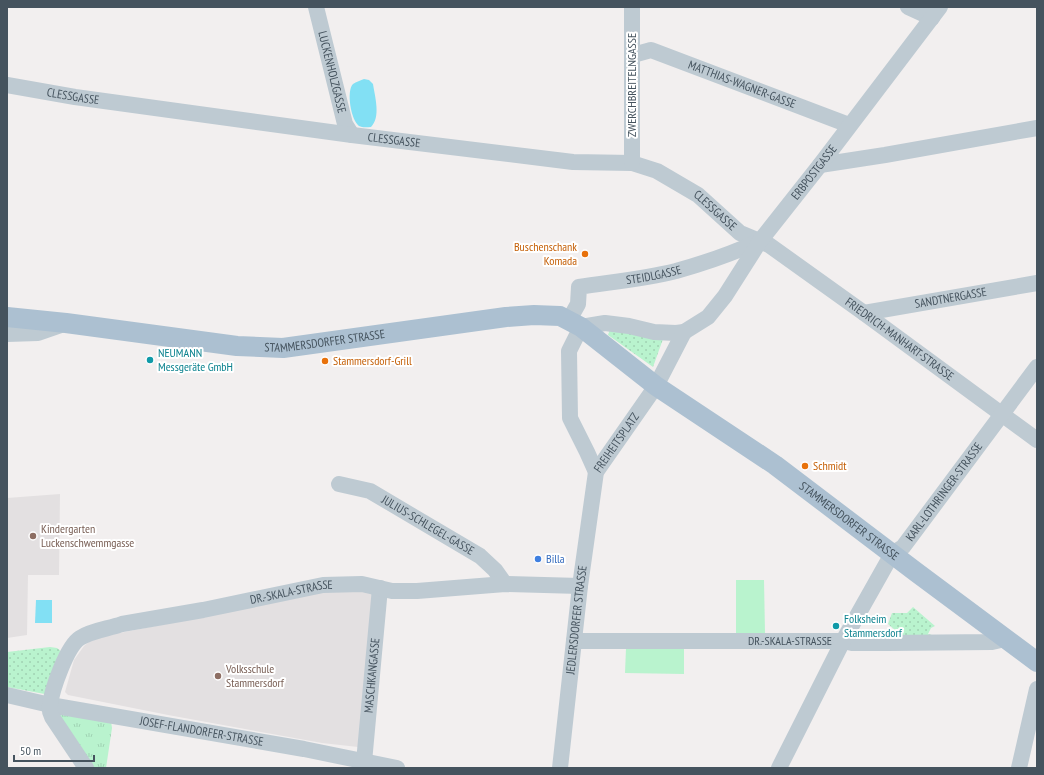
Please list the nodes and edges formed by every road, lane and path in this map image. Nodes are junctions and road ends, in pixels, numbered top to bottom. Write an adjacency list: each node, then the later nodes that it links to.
1 (316, 7): 9 (street, LUCKENHOLZGASSE)
2 (632, 7): 5 (street, ZWERCHBREITELNGASSE)
3 (908, 7): 4 (street)
4 (936, 12): 7 (street, ERBPOSTGASSE)
5 (633, 55): 7 (street, MATTHIAS-WAGNER-GASSE); 10 (street, ZWERCHBREITELNGASSE)
6 (7, 85): 9 (street, CLESSGASSE)
7 (849, 126): 11 (street, ERBPOSTGASSE)
8 (1037, 128): 11 (street)
9 (352, 135): 10 (street, CLESSGASSE)
10 (632, 163): 12 (street, CLESSGASSE)
11 (820, 165): 12 (street, ERBPOSTGASSE)
12 (760, 241): 14 (street, FRIEDRICH-MANHART-STRASSE); 17 (street, STEIDLGASSE); 18 (street, ERBPOSTGASSE)
13 (1037, 283): 14 (street, SANDTNERGASSE)
14 (864, 313): 22 (street, FRIEDRICH-MANHART-STRASSE)
15 (7, 317): 16 (main road, STAMMERSDORFER STRASSE)
16 (66, 323): 17 (main road, STAMMERSDORFER STRASSE); 19 (street, STAMMERSDORFER STRASSE)
17 (575, 324): 18 (street); 21 (main road); 24 (street, FREIHEITSPLATZ)
18 (684, 332): 21 (street, FREIHEITSPLATZ)
19 (7, 334)
20 (1037, 367): 22 (street, KARL-LOTHRINGER-STRASSE)
21 (656, 386): 24 (street, FREIHEITSPLATZ); 26 (main road, STAMMERSDORFER STRASSE)
22 (1002, 413): 23 (street, FRIEDRICH-MANHART-STRASSE); 26 (street, KARL-LOTHRINGER-STRASSE)
23 (1037, 440)
24 (596, 472): 28 (street, JEDLERSDORFER STRASSE)
25 (339, 484): 27 (street, JULIUS-SCHLEGEL-GASSE)
26 (892, 554): 30 (main road, STAMMERSDORFER STRASSE); 32 (street, KARL-LOTHRINGER-STRASSE)
27 (505, 584): 28 (street, DR.-SKALA-STRASSE); 29 (street, DR.-SKALA-STRASSE)
28 (580, 586): 31 (street, JEDLERSDORFER STRASSE)
29 (380, 588): 36 (street, DR.-SKALA-STRASSE); 37 (street, MASCHKANGASSE)
30 (1005, 639): 32 (street, DR.-SKALA-STRASSE); 33 (main road, STAMMERSDORFER STRASSE)
31 (574, 641): 32 (street, DR.-SKALA-STRASSE); 40 (street, JEDLERSDORFER STRASSE)
32 (843, 641): 41 (street, KARL-LOTHRINGER-STRASSE)
33 (1037, 662)
34 (1037, 689): 42 (street)
35 (7, 695): 36 (street, JOSEF-FLANDORFER-STRASSE)
36 (50, 705): 37 (street, JOSEF-FLANDORFER-STRASSE); 38 (street)
37 (364, 762): 39 (street, JOSEF-FLANDORFER-STRASSE)
38 (86, 768)
39 (397, 768)
40 (560, 768)
41 (779, 768)
42 (1019, 768)

